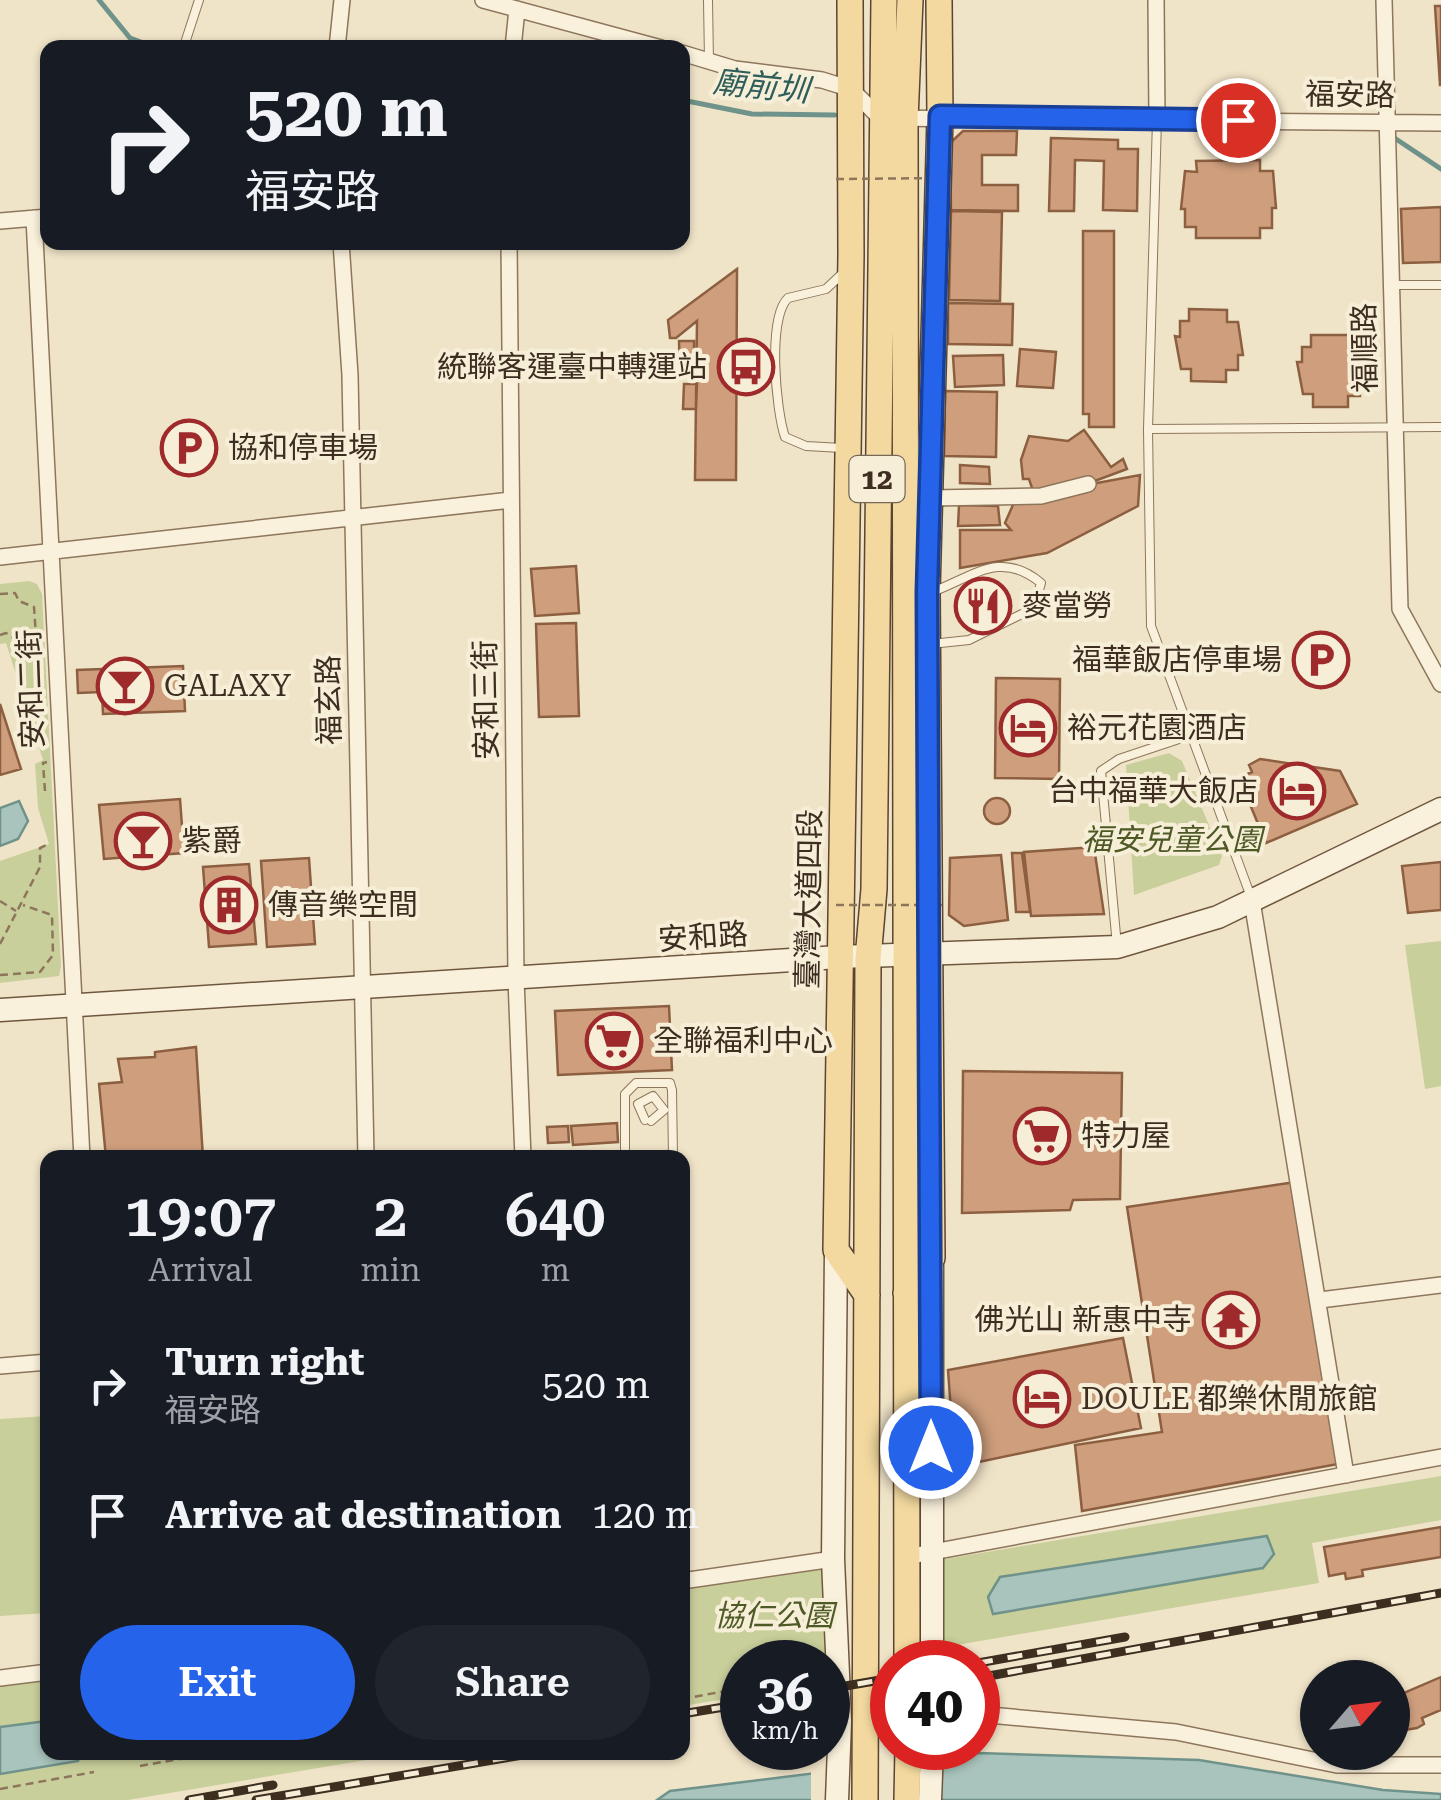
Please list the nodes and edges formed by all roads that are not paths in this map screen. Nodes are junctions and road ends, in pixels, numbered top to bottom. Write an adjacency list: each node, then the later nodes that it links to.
1 (199, 0): 12 (lane)
2 (342, 0): 13 (street)
3 (483, 0): 11 (street)
4 (708, 0): 17 (lane)
5 (850, 0): 18 (main road, 臺灣大道四段 / 12)
6 (884, 0): 20 (main road, 臺灣大道四段 / 12)
7 (910, 0): 20 (main road, 臺灣大道四段 / 12)
8 (939, 0): 19 (main road, 臺灣大道四段 / 12)
9 (1156, 0): 21 (street)
10 (1384, 0): 22 (street, 福順路)
11 (519, 5): 14 (street); 15 (street)
12 (186, 40)
13 (338, 40)
14 (515, 40)
15 (635, 40)
16 (690, 55): 17 (street)
17 (710, 60): 18 (street)
18 (851, 89): 20 (street); 29 (main road, 臺灣大道四段 / 12)
19 (940, 116): 20 (street, 福安路); 21 (street, 福安路); 37 (main road, 臺灣大道四段 / 12)
20 (892, 119): 49 (main road, 臺灣大道四段 / 12); 51 (main road, 臺灣大道四段 / 12)
21 (1157, 120): 22 (street, 福安路); 34 (lane)
22 (1386, 123): 23 (street, 福安路); 30 (street, 福順路)
23 (1441, 123)
24 (40, 217): 25 (street)
25 (0, 221)
26 (42, 250): 40 (street, 安和二街)
27 (341, 250): 39 (street, 福玄路)
28 (510, 250): 38 (street, 安和三街)
29 (851, 256): 35 (main road, 臺灣大道四段 / 12); 35 (lane)
30 (1391, 285): 31 (lane); 32 (street, 福順路)
31 (1441, 285)
32 (1394, 425): 33 (lane); 34 (lane); 44 (street, 福順路)
33 (1441, 427)
34 (1148, 429): 45 (lane)
35 (846, 448): 50 (main road, 臺灣大道四段 / 12)
36 (1088, 484): 37 (street)
37 (931, 498): 42 (main road, 臺灣大道四段 / 12)
38 (511, 500): 39 (street); 52 (street, 安和三街)
39 (354, 516): 40 (street); 53 (street, 福玄路)
40 (54, 551): 41 (street); 54 (street, 安和二街)
41 (0, 557)
42 (927, 592): 43 (main road, 臺灣大道四段 / 12); 43 (lane)
43 (927, 644): 49 (main road, 臺灣大道四段 / 12)
44 (1441, 684)
45 (1188, 736): 47 (lane); 48 (lane)
46 (1441, 809): 47 (main road, 安和路)
47 (1252, 901): 48 (main road, 安和路); 66 (street)
48 (1117, 947): 49 (main road, 安和路)
49 (918, 957): 51 (main road, 安和路); 62 (main road, 臺灣大道四段); 64 (main road, 臺灣大道四段 / 12)
50 (839, 958): 51 (main road, 安和路); 52 (main road, 安和路); 61 (main road, 臺灣大道四段)
51 (868, 958): 65 (main road, 臺灣大道四段 / 12)
52 (516, 979): 53 (main road, 安和路); 58 (street, 安和三街)
53 (361, 989): 54 (main road, 安和路); 57 (street, 福玄路)
54 (71, 1007): 55 (main road, 安和路); 56 (street, 安和二街)
55 (0, 1010)
56 (81, 1150)
57 (366, 1150)
58 (523, 1150)
59 (625, 1150): 60 (lane)
60 (674, 1150)
61 (836, 1250): 65 (main road); 72 (main road, 臺灣大道四段)
62 (932, 1258): 64 (main road); 71 (main road, 臺灣大道四段)
63 (1441, 1285): 66 (street)
64 (906, 1293): 71 (main road, 臺灣大道四段 / 12)
65 (867, 1295): 83 (main road, 臺灣大道四段 / 12)
66 (1320, 1300): 70 (street)
67 (40, 1363): 68 (street)
68 (0, 1366)
69 (1441, 1457): 70 (street)
70 (1346, 1475): 71 (street)
71 (918, 1555): 74 (main road, 臺灣大道四段 / 12); 75 (main road, 臺灣大道四段)
72 (833, 1559): 73 (street); 82 (main road, 臺灣大道四段)
73 (690, 1580)
74 (909, 1640)
75 (929, 1640)
76 (40, 1673): 77 (street)
77 (0, 1678)
78 (1000, 1716): 79 (street)
79 (1441, 1765)
80 (908, 1770): 84 (main road)
81 (931, 1770): 85 (main road)
82 (837, 1800)
83 (865, 1800)
84 (907, 1800)
85 (930, 1800)

